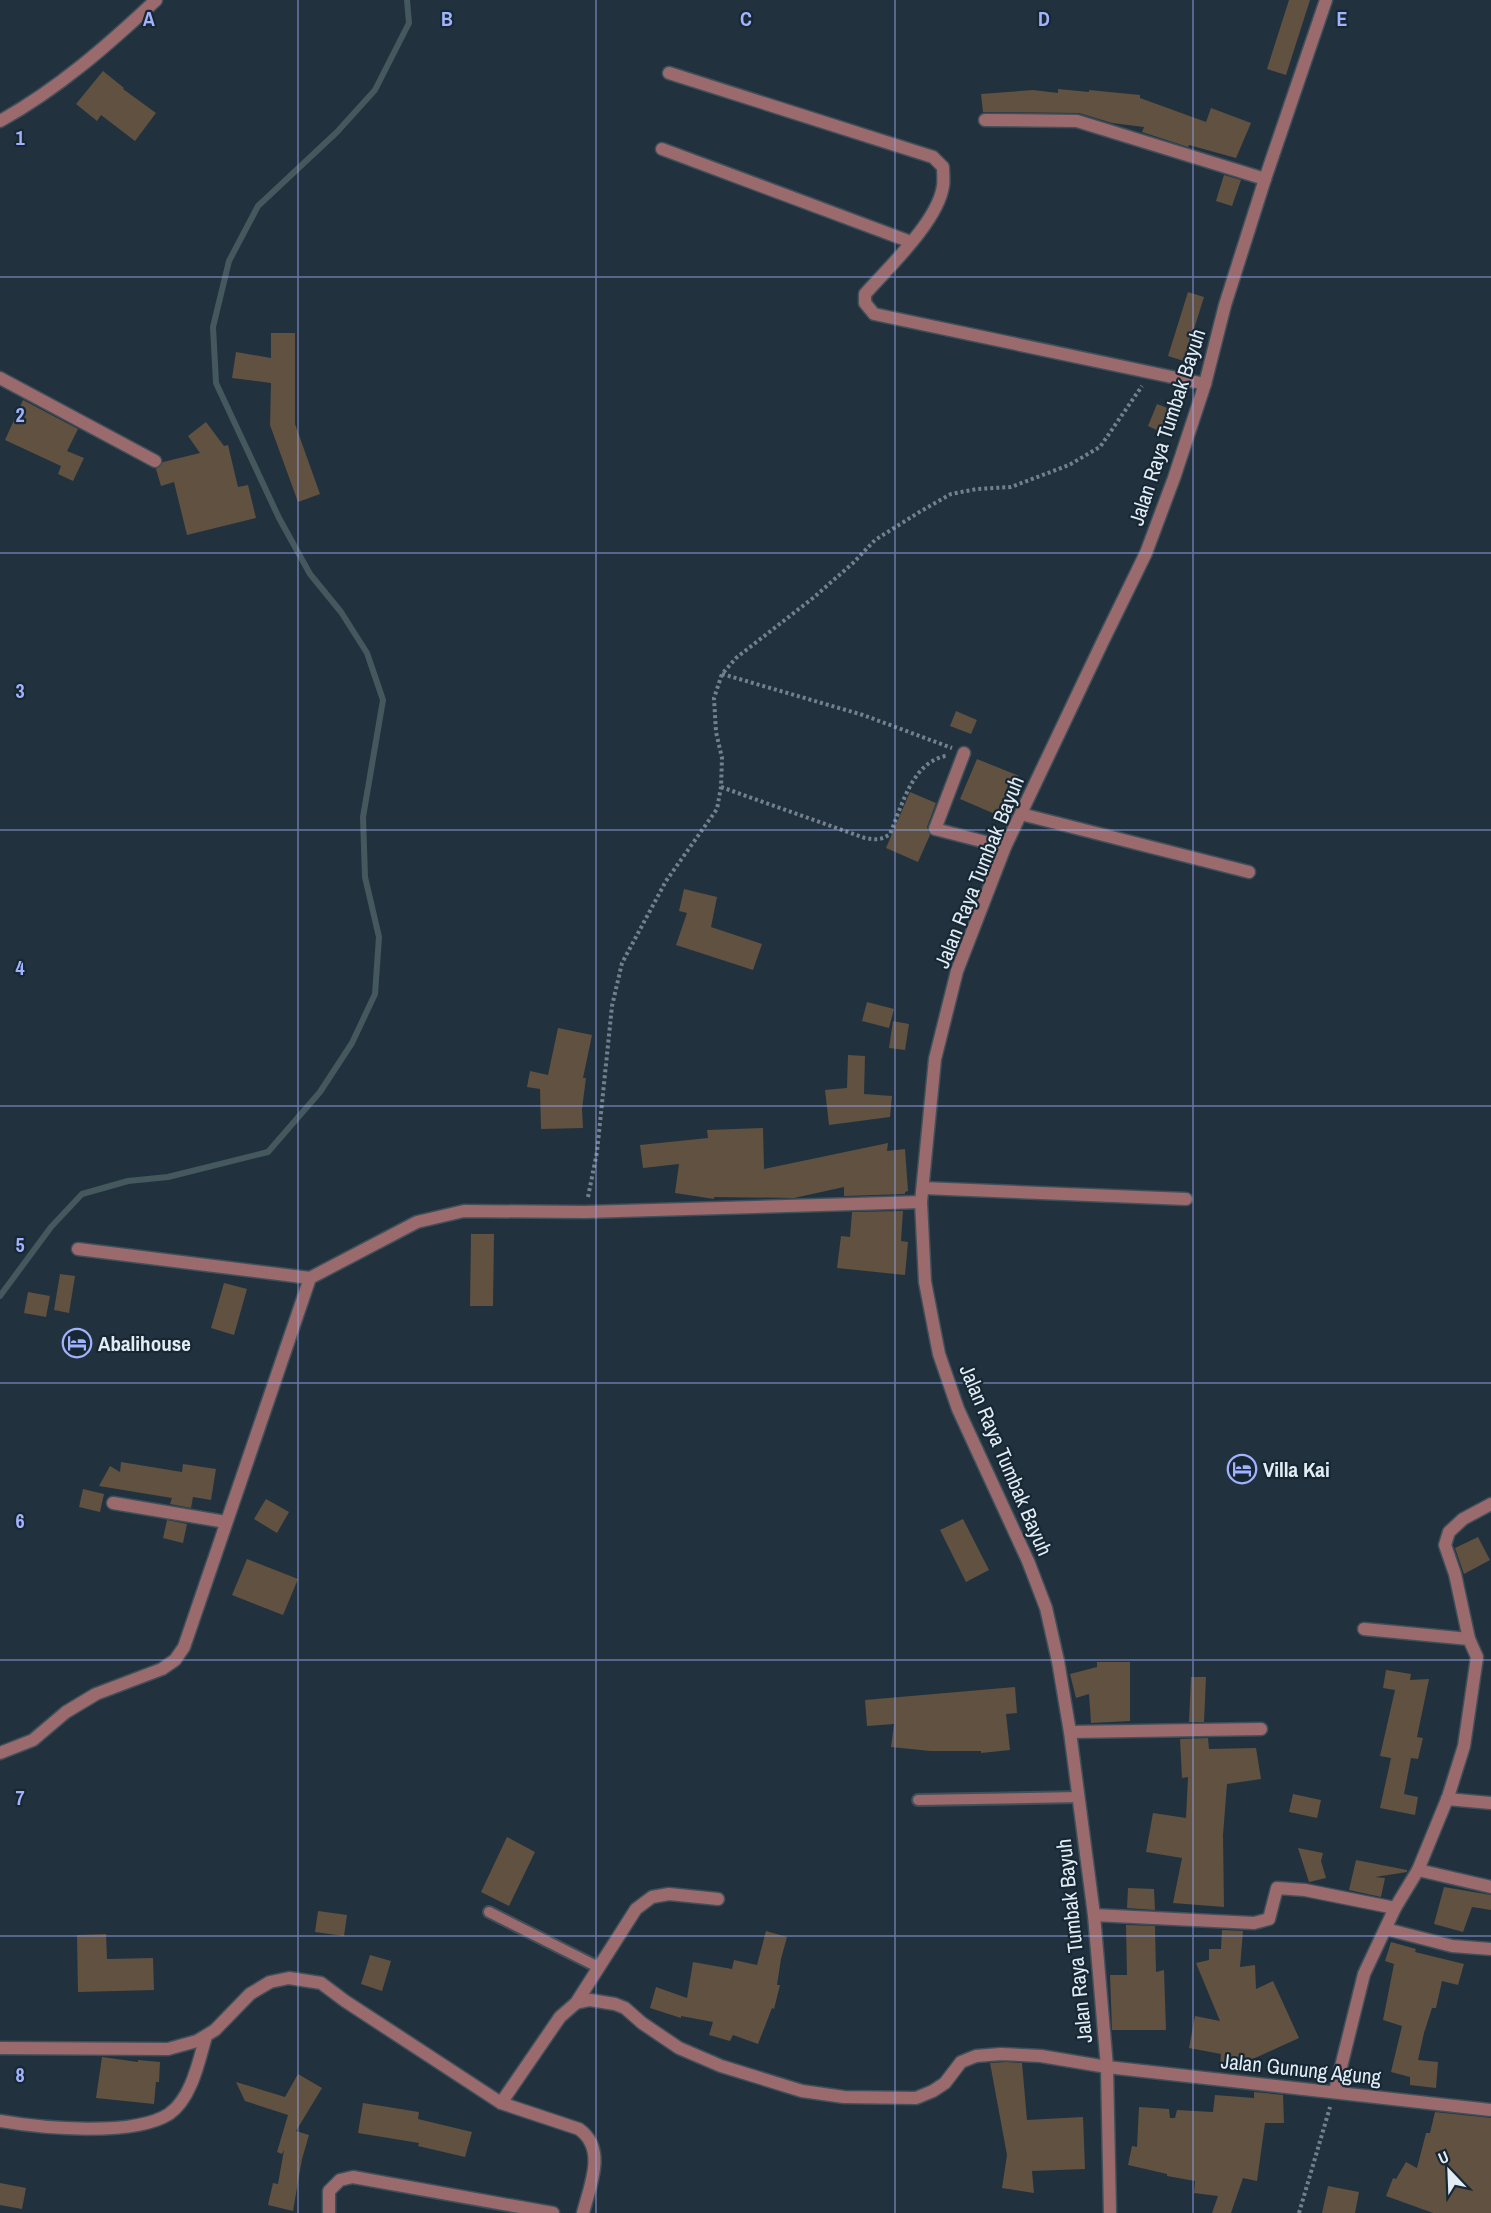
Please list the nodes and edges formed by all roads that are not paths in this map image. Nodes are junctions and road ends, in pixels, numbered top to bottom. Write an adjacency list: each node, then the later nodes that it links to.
1 (156, 0): 5 (street)
2 (1326, 0): 7 (street, Jalan Raya Tumbak Bayuh)
3 (669, 73): 8 (street)
4 (985, 120): 7 (street)
5 (0, 121)
6 (662, 149): 8 (street)
7 (1265, 179): 10 (street, Jalan Raya Tumbak Bayuh)
8 (911, 242): 10 (street)
9 (0, 378): 11 (street)
10 (1205, 384): 13 (street, Jalan Raya Tumbak Bayuh)
11 (155, 461)
12 (964, 753): 14 (street)
13 (1021, 814): 14 (street, Jalan Raya Tumbak Bayuh); 15 (street)
14 (1005, 847): 16 (street, Jalan Raya Tumbak Bayuh)
15 (1249, 872)
16 (923, 1188): 17 (street); 18 (street, Jalan Raya Tumbak Bayuh)
17 (1186, 1199)
18 (921, 1202): 20 (street); 27 (street, Jalan Raya Tumbak Bayuh)
19 (78, 1249): 20 (street)
20 (310, 1278): 23 (street)
21 (113, 1503): 23 (street)
22 (1491, 1504): 25 (street)
23 (226, 1522): 28 (street)
24 (1364, 1629): 25 (street)
25 (1469, 1639): 30 (street)
26 (1261, 1729): 27 (street)
27 (1070, 1732): 29 (street, Jalan Raya Tumbak Bayuh)
28 (0, 1753)
29 (1079, 1797): 31 (lane); 38 (street, Jalan Raya Tumbak Bayuh)
30 (1447, 1799): 32 (street); 33 (street)
31 (918, 1800)
32 (1491, 1803)
33 (1418, 1870): 34 (street); 36 (street)
34 (1491, 1887)
35 (718, 1899): 41 (street)
36 (1395, 1908): 38 (street); 39 (street)
37 (489, 1912): 41 (lane)
38 (1094, 1915): 45 (street, Jalan Raya Tumbak Bayuh)
39 (1386, 1929): 40 (street); 46 (street)
40 (1491, 1949)
41 (598, 1967): 42 (street)
42 (576, 2003): 45 (street, Jalan Gunung Agung); 47 (street)
43 (206, 2036): 44 (street); 47 (street); 49 (street)
44 (0, 2048)
45 (1107, 2067): 46 (street, Jalan Gunung Agung); 53 (street, Jalan Raya Tumbak Bayuh)
46 (1335, 2091): 48 (street, Jalan Gunung Agung)
47 (501, 2103): 52 (street)
48 (1491, 2110)
49 (0, 2121)
50 (329, 2213): 51 (street)
51 (553, 2213)
52 (583, 2213)
53 (1110, 2213)

